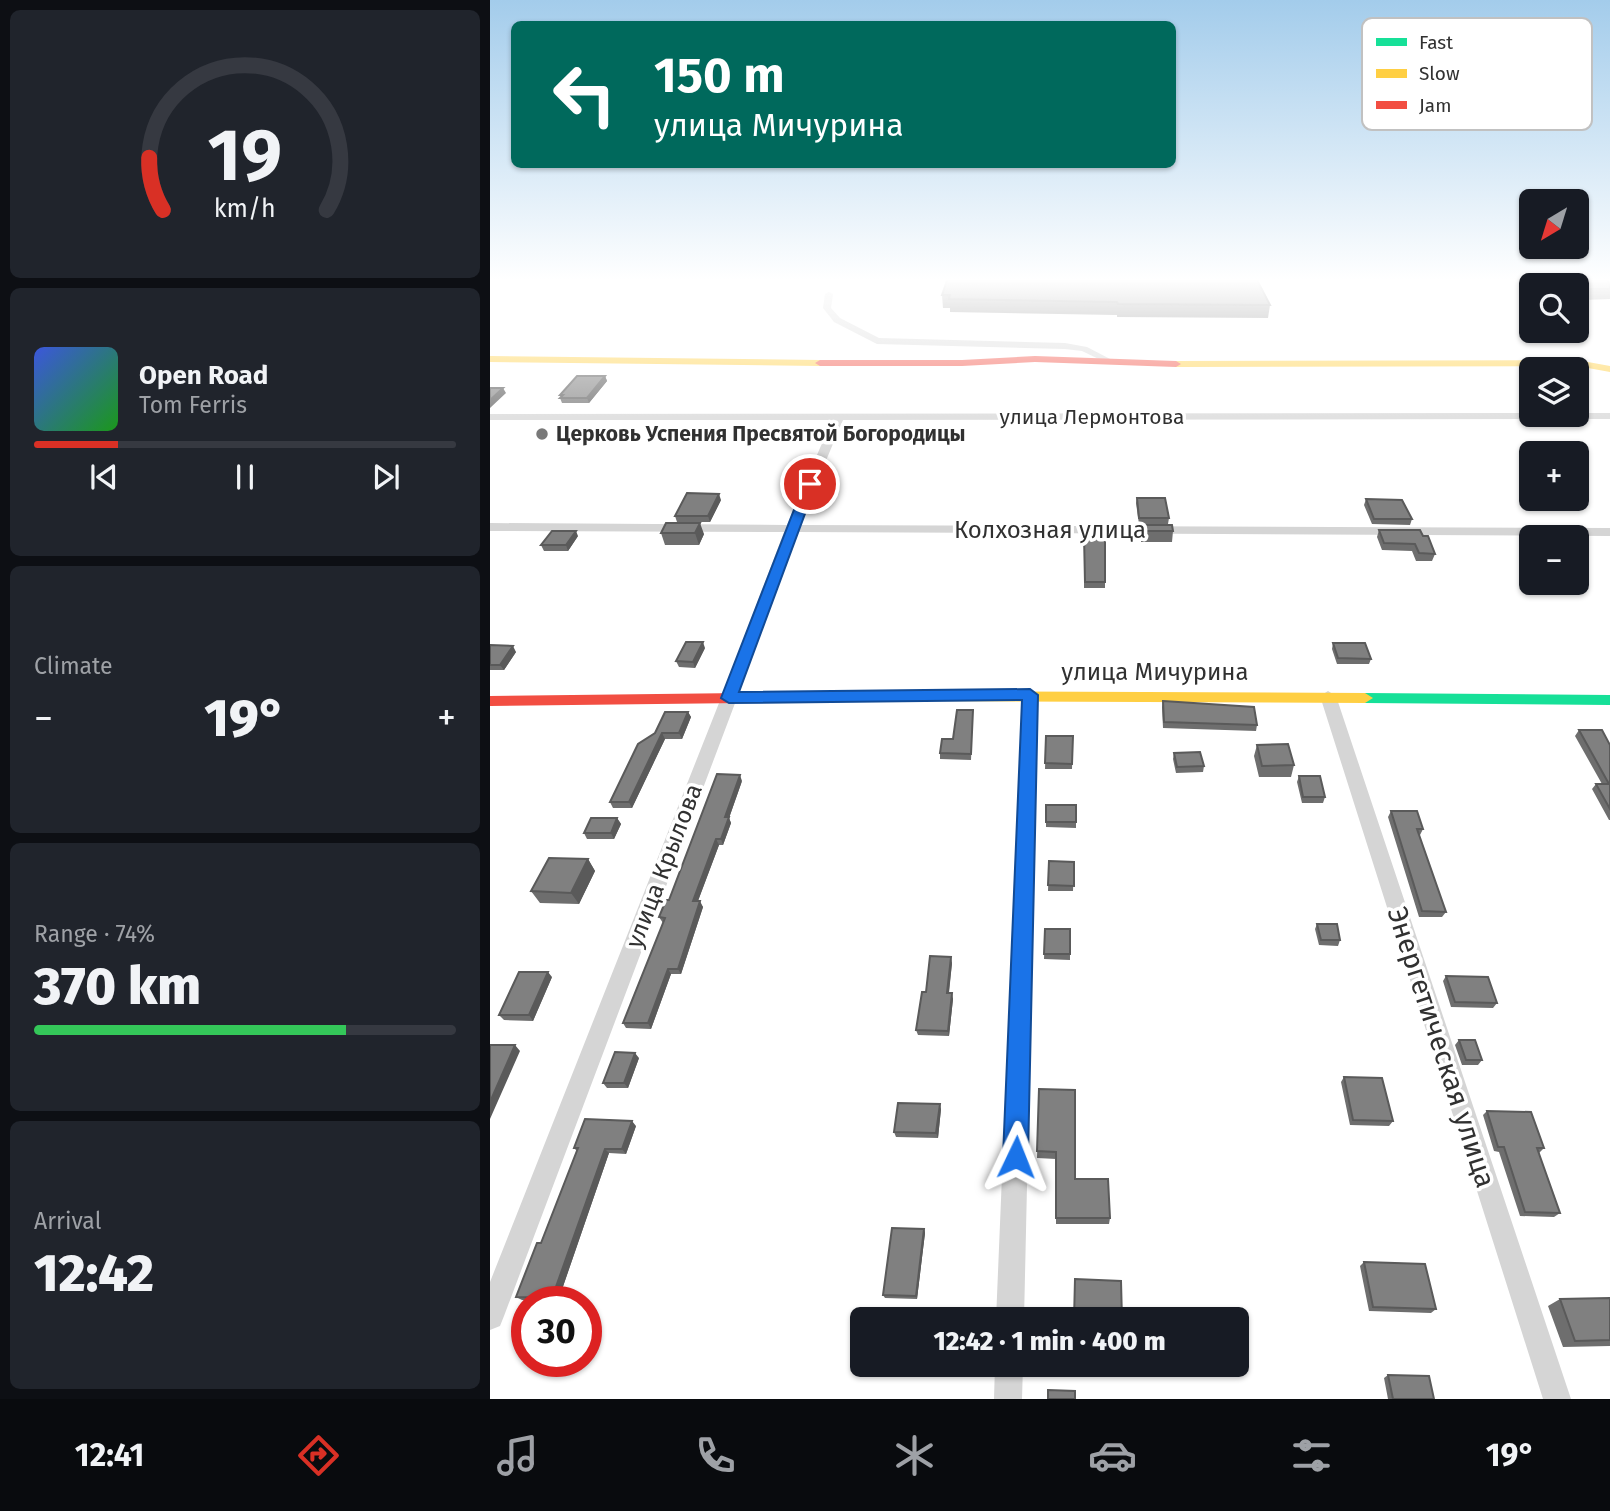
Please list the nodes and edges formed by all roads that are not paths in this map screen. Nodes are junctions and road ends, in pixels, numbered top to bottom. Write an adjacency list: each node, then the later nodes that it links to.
1 (963, 343): 3 (street)
2 (490, 359): 3 (street)
3 (1107, 360): 4 (street)
4 (1610, 369)
5 (1610, 416): 7 (street, улица Лермонтова)
6 (490, 417): 7 (street, улица Лермонтова)
7 (839, 417): 9 (street, улица Крылова)
8 (490, 527): 9 (street, Колхозная улица)
9 (791, 529): 10 (street, Колхозная улица); 13 (street, улица Крылова)
10 (1610, 532)
11 (1030, 695): 12 (street, улица Мичурина); 13 (street, улица Мичурина); 16 (street)
12 (1328, 696): 14 (street, улица Мичурина); 20 (street, Энергетическая улица)
13 (729, 698): 15 (street, улица Мичурина); 17 (street, улица Крылова)
14 (1610, 700)
15 (490, 701)
16 (1010, 1307)
17 (490, 1316)
18 (1009, 1377): 19 (street)
19 (1008, 1399)
20 (1557, 1399)

